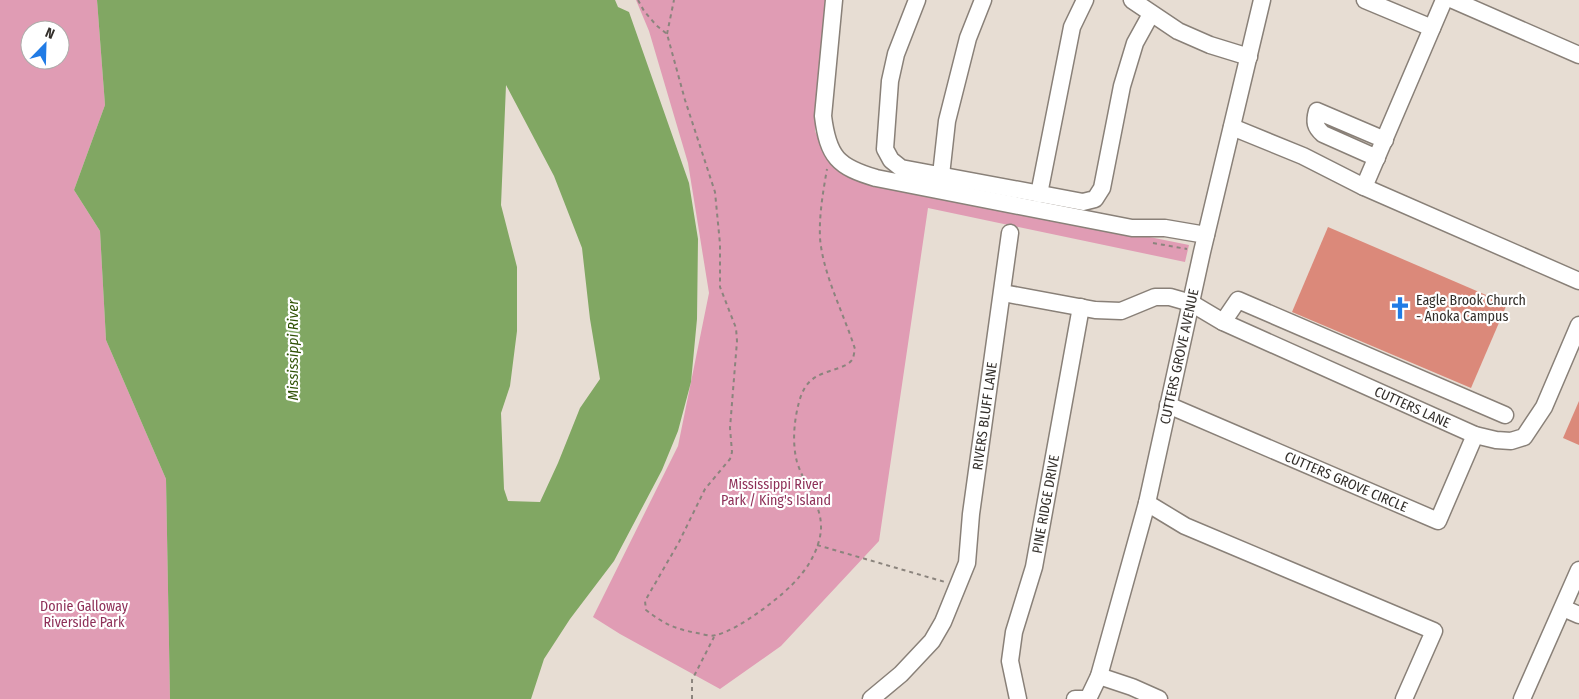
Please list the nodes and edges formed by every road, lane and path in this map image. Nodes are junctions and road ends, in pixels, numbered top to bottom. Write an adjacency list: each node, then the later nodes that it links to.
1 (638, 0): 14 (path)
2 (674, 0): 14 (path)
3 (834, 0): 25 (street)
4 (917, 0): 21 (street)
5 (983, 0): 21 (street)
6 (1085, 0): 23 (street)
7 (1132, 0): 12 (street)
8 (1262, 0): 16 (street, CUTTERS GROVE AVENUE)
9 (1365, 0): 13 (street)
10 (1444, 0): 13 (street)
11 (1453, 0): 15 (street)
12 (1152, 14): 16 (street); 23 (street)
13 (1432, 28): 18 (street)
14 (667, 34): 41 (path)
15 (1579, 55)
16 (1249, 57): 17 (street, CUTTERS GROVE AVENUE)
17 (1232, 127): 22 (street); 25 (street, CUTTERS GROVE AVENUE)
18 (1385, 140): 19 (street); 19 (street)
19 (1377, 158): 22 (street)
20 (827, 169): 36 (path)
21 (941, 175): 23 (street)
22 (1364, 187): 26 (street)
23 (1039, 194)
24 (1010, 233): 27 (street, RIVERS BLUFF LANE)
25 (1206, 235): 28 (street, CUTTERS GROVE AVENUE)
26 (1579, 281)
27 (1003, 293): 29 (street); 38 (street, RIVERS BLUFF LANE)
28 (1191, 304): 29 (street); 30 (street, CUTTERS LANE); 32 (street, CUTTERS GROVE AVENUE)
29 (1082, 307): 45 (street, PINE RIDGE DRIVE)
30 (1223, 322): 33 (street); 34 (street, CUTTERS LANE)
31 (1579, 325): 34 (street, CUTTERS LANE)
32 (1168, 405): 34 (street, CUTTERS GROVE CIRCLE); 35 (street, CUTTERS GROVE AVENUE)
33 (1505, 415)
34 (1475, 435)
35 (1147, 503): 42 (street, CUTTERS GROVE AVENUE); 48 (street)
36 (817, 545): 38 (path); 41 (path)
37 (1579, 570): 39 (street)
38 (957, 586): 44 (street, RIVERS BLUFF LANE)
39 (1563, 608): 40 (street); 49 (street)
40 (1579, 615)
41 (714, 636): 43 (path)
42 (1099, 676): 46 (street, CUTTERS GROVE AVENUE); 47 (street)
43 (692, 699)
44 (871, 699)
45 (1018, 699)
46 (1075, 699)
47 (1160, 699)
48 (1404, 699)
49 (1522, 699)

